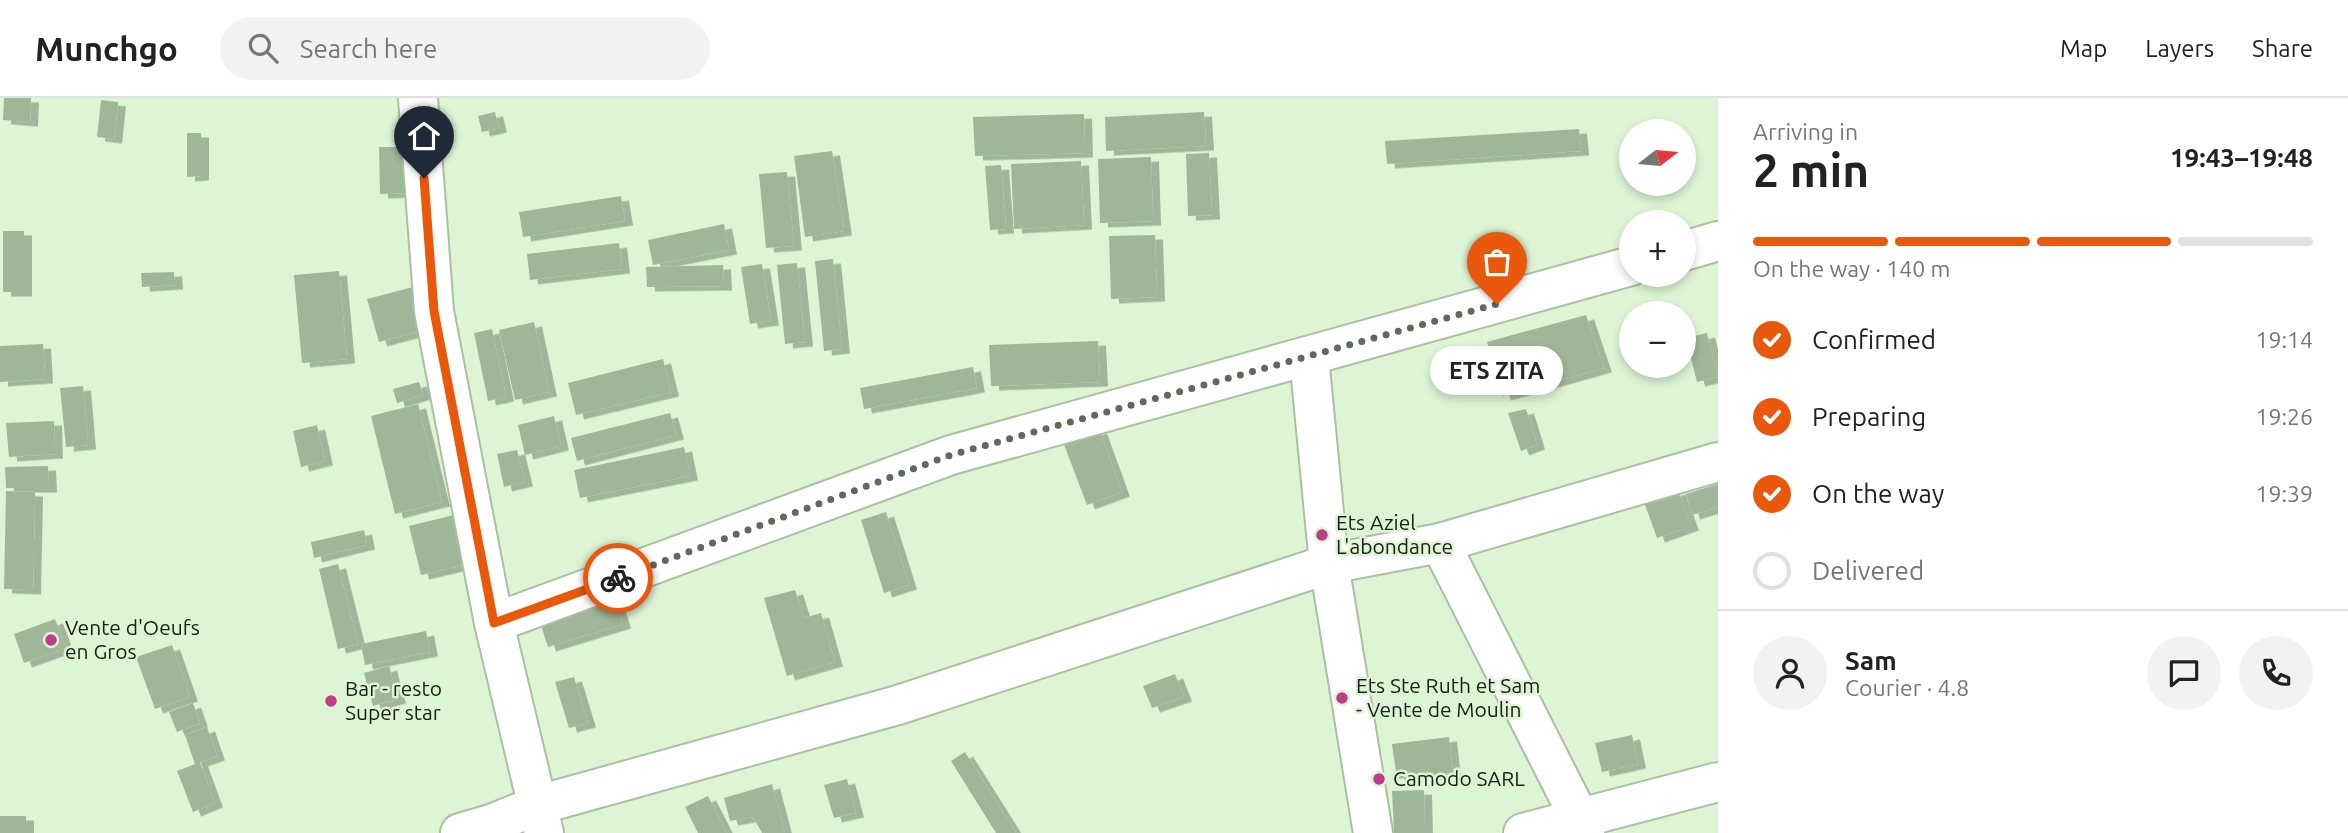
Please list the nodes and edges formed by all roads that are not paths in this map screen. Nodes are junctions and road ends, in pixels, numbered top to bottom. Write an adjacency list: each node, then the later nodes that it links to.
1 (418, 98): 9 (street)
2 (1718, 242): 3 (street)
3 (1696, 248)
4 (1619, 269): 5 (street)
5 (1309, 357): 8 (street); 9 (street)
6 (1718, 462): 7 (street)
7 (1440, 543): 8 (street); 12 (street)
8 (1329, 564): 11 (street); 14 (street)
9 (494, 623): 11 (street)
10 (1718, 782): 12 (street)
11 (541, 819): 13 (street)
12 (1583, 826): 15 (street)
13 (460, 833)
14 (1373, 833)
15 (1523, 833)

